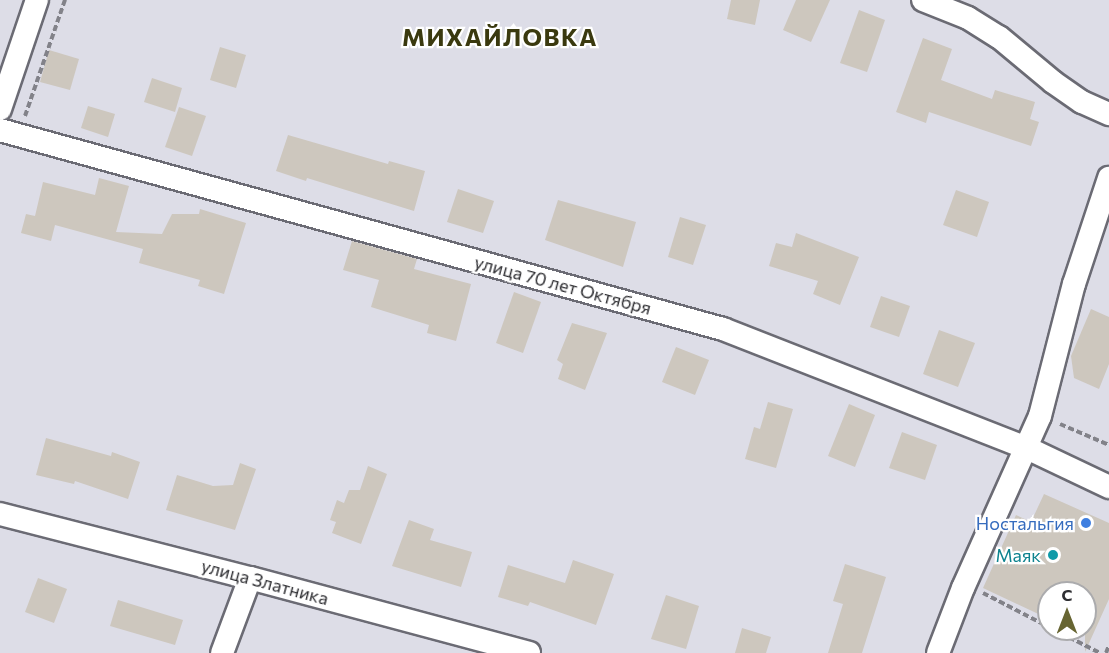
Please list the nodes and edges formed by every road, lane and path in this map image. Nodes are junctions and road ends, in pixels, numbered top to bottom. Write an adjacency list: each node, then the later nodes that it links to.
1 (36, 0): 3 (street)
2 (923, 0): 4 (street)
3 (0, 109)
4 (1109, 114)
5 (0, 130): 9 (street, улица 70 лет Октября)
6 (1109, 178): 7 (street)
7 (1040, 416): 8 (path); 9 (street)
8 (1109, 445)
9 (1028, 448): 10 (street, улица 70 лет Октября); 13 (street)
10 (1109, 487)
11 (0, 514): 12 (street, улица Златника)
12 (250, 578): 17 (street); 18 (street, улица Златника)
13 (965, 583): 14 (path); 19 (street)
14 (1037, 621)
15 (1076, 641): 20 (path)
16 (1109, 645): 21 (path)
17 (222, 653)
18 (529, 653)
19 (938, 653)
20 (1100, 653)
21 (1106, 653)

